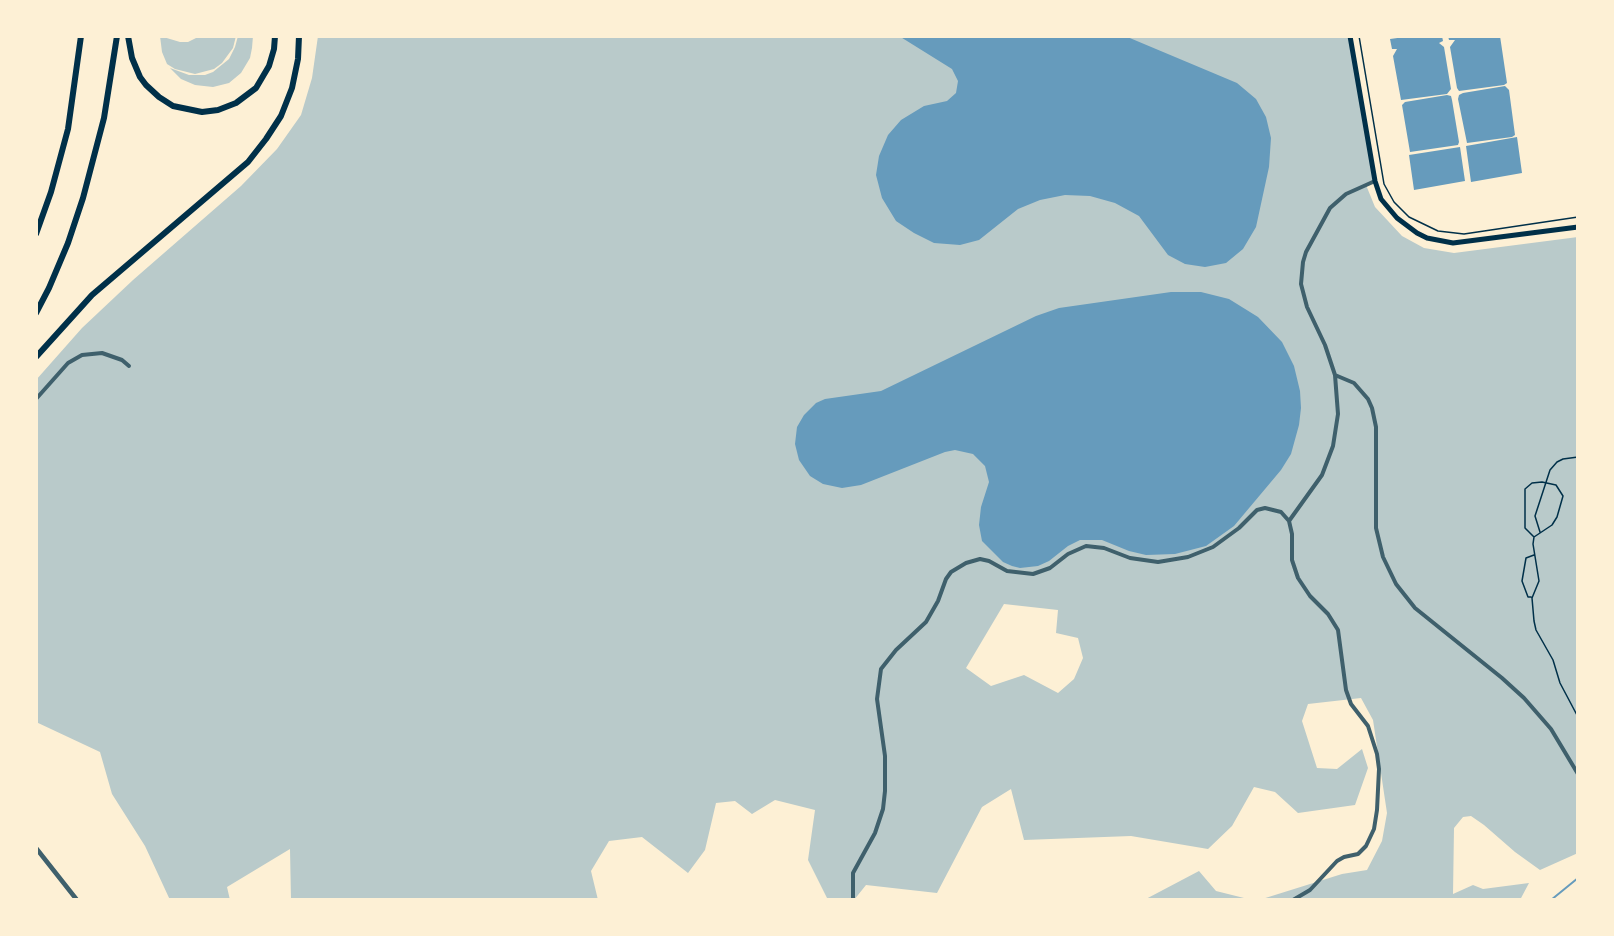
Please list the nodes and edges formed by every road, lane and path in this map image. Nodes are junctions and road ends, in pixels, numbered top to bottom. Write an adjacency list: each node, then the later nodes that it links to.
1 (81, 36): 11 (highway)
2 (117, 36): 12 (highway)
3 (128, 36): 4 (highway)
4 (275, 36)
5 (299, 36): 13 (highway)
6 (1350, 36): 8 (main road)
7 (1359, 36): 9 (path)
8 (1375, 181): 10 (main road); 15 (street)
9 (1578, 217)
10 (1578, 227)
11 (36, 234)
12 (36, 313)
13 (36, 357)
14 (129, 366): 16 (street)
15 (1335, 375): 19 (street); 25 (street)
16 (36, 399)
17 (1578, 457): 18 (path)
18 (1547, 482): 20 (path); 20 (path); 21 (path)
19 (1289, 521): 28 (street); 29 (street)
20 (1540, 533): 21 (path)
21 (1534, 537): 22 (path)
22 (1536, 554): 23 (path); 23 (path)
23 (1532, 598): 24 (path)
24 (1578, 717)
25 (1578, 774)
26 (36, 848): 27 (street)
27 (77, 900)
28 (853, 900)
29 (1293, 900)

